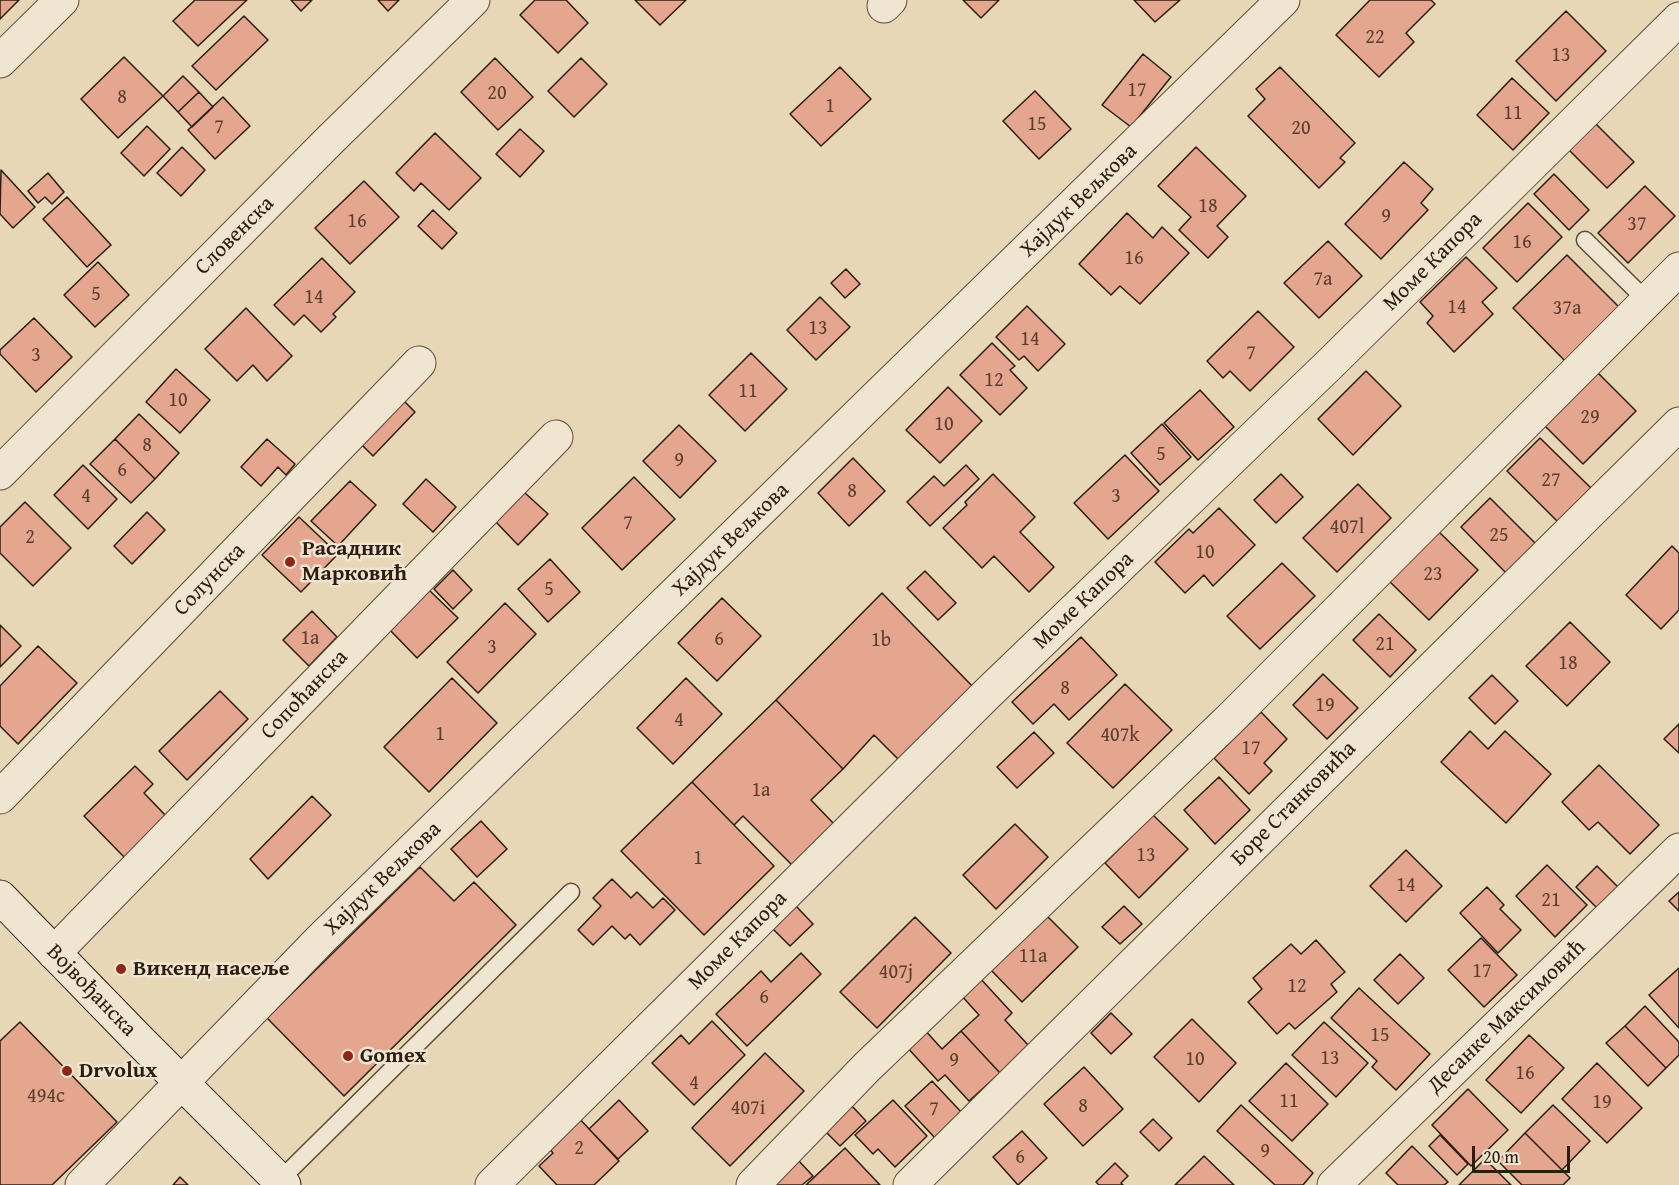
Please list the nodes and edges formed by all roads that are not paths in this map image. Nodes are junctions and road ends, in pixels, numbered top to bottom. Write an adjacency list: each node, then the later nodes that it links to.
1 (62, 0): 5 (street)
2 (473, 0): 12 (street, Словенска)
3 (1283, 0): 18 (street, Хајдук Вељкова)
4 (1679, 19): 21 (street, Моме Капора)
5 (0, 61)
6 (1585, 240): 8 (lane)
7 (1679, 269): 8 (street)
8 (1647, 301): 22 (street)
9 (419, 363): 13 (street, Солунска)
10 (1679, 424): 23 (street, Боре Станковића)
11 (556, 437): 17 (street, Сопоћанска)
12 (0, 473)
13 (0, 797)
14 (1679, 850): 24 (street, Десанке Максимовић)
15 (571, 892): 19 (lane)
16 (0, 897): 17 (street, Војвођанска)
17 (54, 953): 18 (street, Војвођанска)
18 (182, 1083): 19 (street, Војвођанска); 20 (street, Хајдук Вељкова)
19 (282, 1183)
20 (82, 1185)
21 (492, 1185)
22 (753, 1185)
23 (910, 1185)
24 (1334, 1185)

